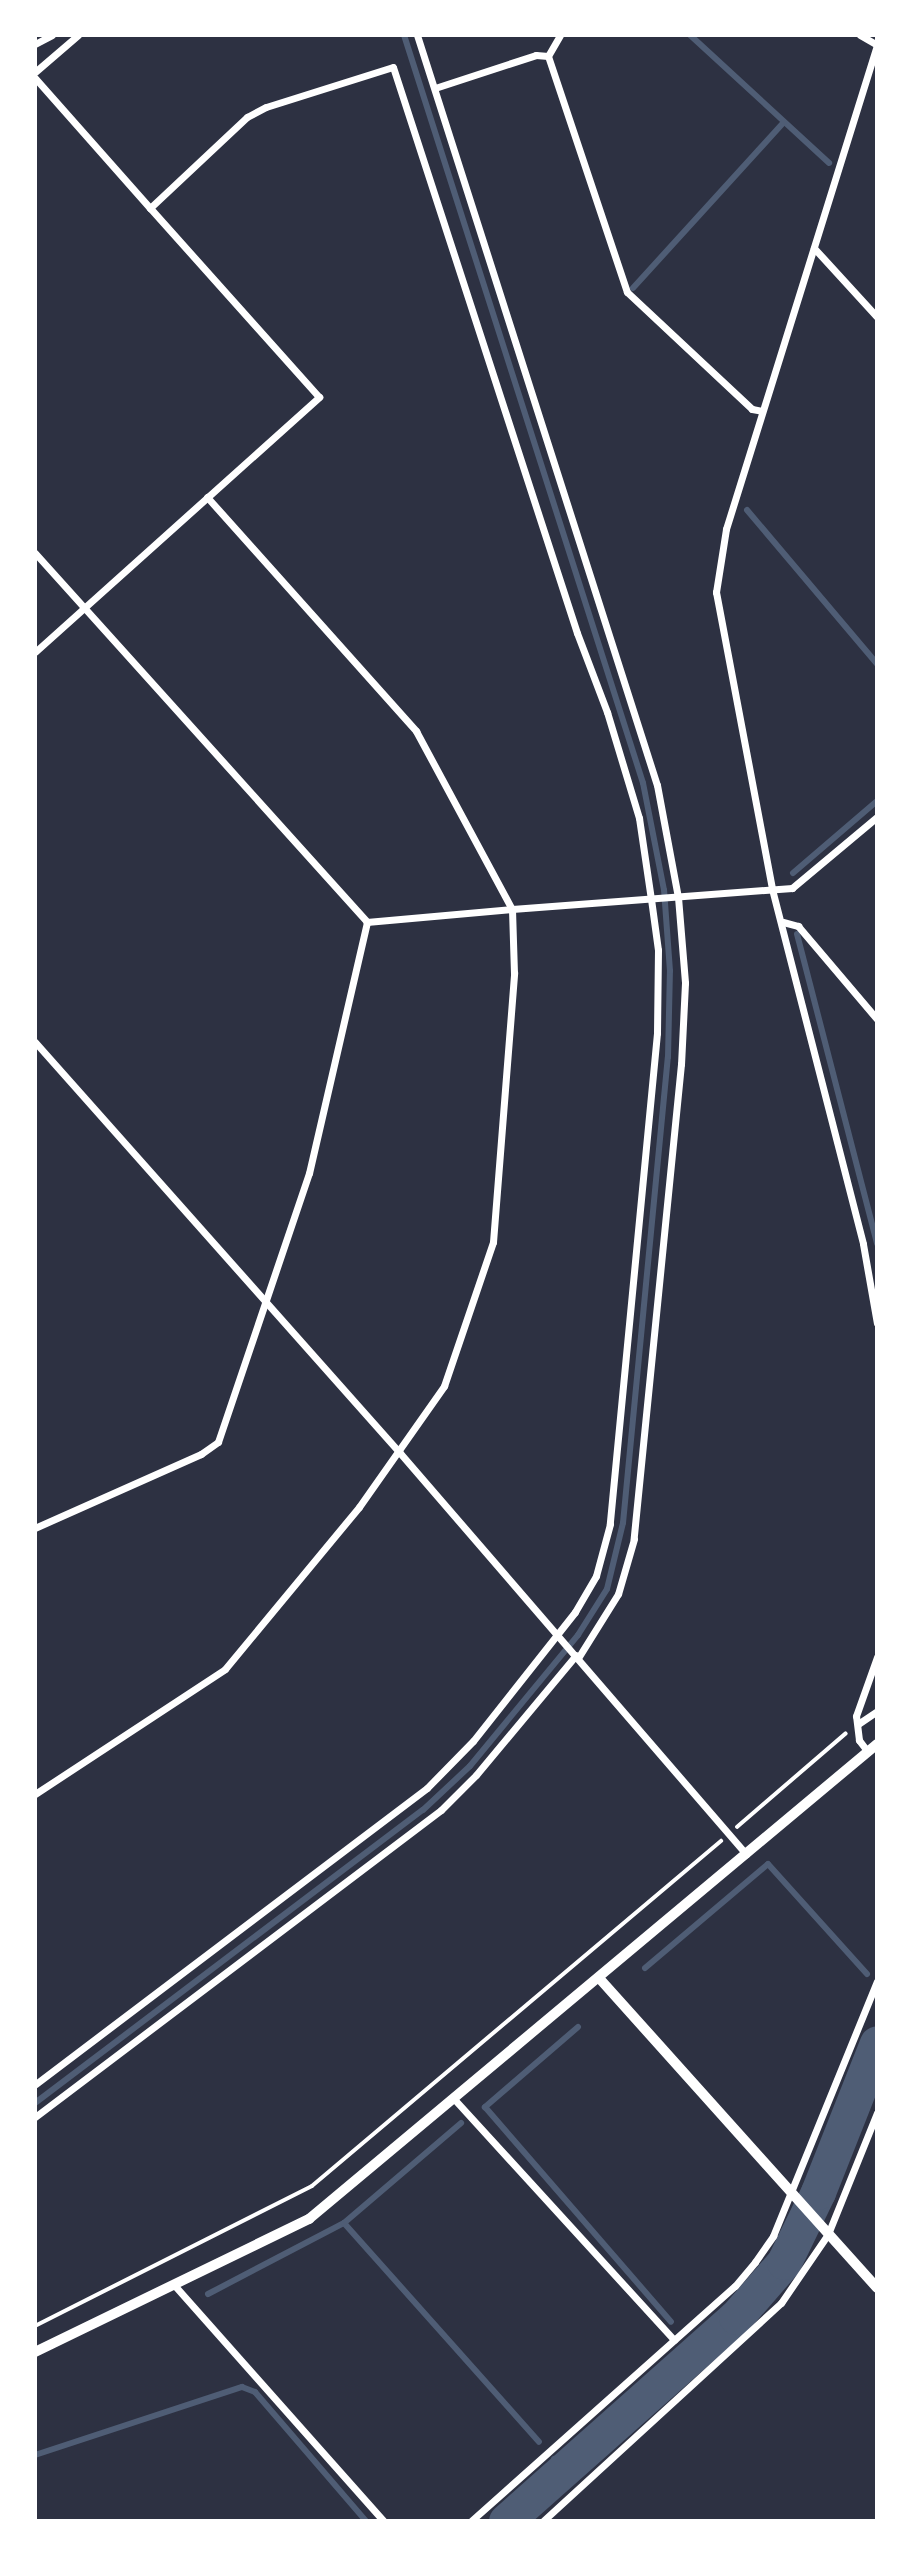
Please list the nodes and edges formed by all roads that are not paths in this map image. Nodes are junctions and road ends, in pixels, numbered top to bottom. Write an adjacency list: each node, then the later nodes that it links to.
1 (52, 35): 6 (street)
2 (78, 35): 8 (street)
3 (417, 35): 10 (street)
4 (560, 35): 7 (street)
5 (860, 35): 12 (street)
6 (35, 44)
7 (548, 56): 10 (street); 14 (street)
8 (35, 72)
9 (35, 78): 11 (street)
10 (435, 88): 21 (street)
11 (150, 208): 15 (street); 22 (street)
12 (814, 248): 13 (street); 14 (street)
13 (877, 317)
14 (762, 411): 20 (street)
15 (207, 497): 17 (street); 23 (street)
16 (35, 554): 17 (street)
17 (84, 608): 18 (street); 24 (street)
18 (35, 652)
19 (877, 817): 20 (street)
20 (772, 889): 21 (street); 25 (street)
21 (676, 897): 22 (street); 33 (street)
22 (654, 899): 23 (street); 32 (street)
23 (512, 909): 24 (street); 30 (street)
24 (367, 922): 28 (street)
25 (783, 922): 26 (street); 29 (street)
26 (877, 1018)
27 (35, 1042): 28 (street)
28 (267, 1300): 30 (street); 31 (street)
29 (877, 1323)
30 (400, 1453): 32 (street); 39 (street)
31 (35, 1528)
32 (559, 1636): 33 (street); 43 (street)
33 (576, 1655): 40 (street); 46 (street)
34 (877, 1657): 36 (street)
35 (877, 1711): 36 (street)
36 (858, 1724): 38 (street)
37 (877, 1744): 38 (street)
38 (868, 1752): 40 (street)
39 (35, 1794)
40 (746, 1854): 41 (street)
41 (599, 1978): 44 (street); 47 (street)
42 (877, 1981): 47 (street)
43 (35, 2084)
44 (455, 2100): 49 (street); 51 (street)
45 (877, 2113): 48 (street)
46 (35, 2116)
47 (792, 2193): 48 (street); 51 (street)
48 (825, 2230): 50 (street); 55 (street)
49 (175, 2286): 52 (street); 53 (street)
50 (877, 2288)
51 (674, 2340): 54 (street)
52 (35, 2352)
53 (384, 2521)
54 (471, 2521)
55 (543, 2521)

